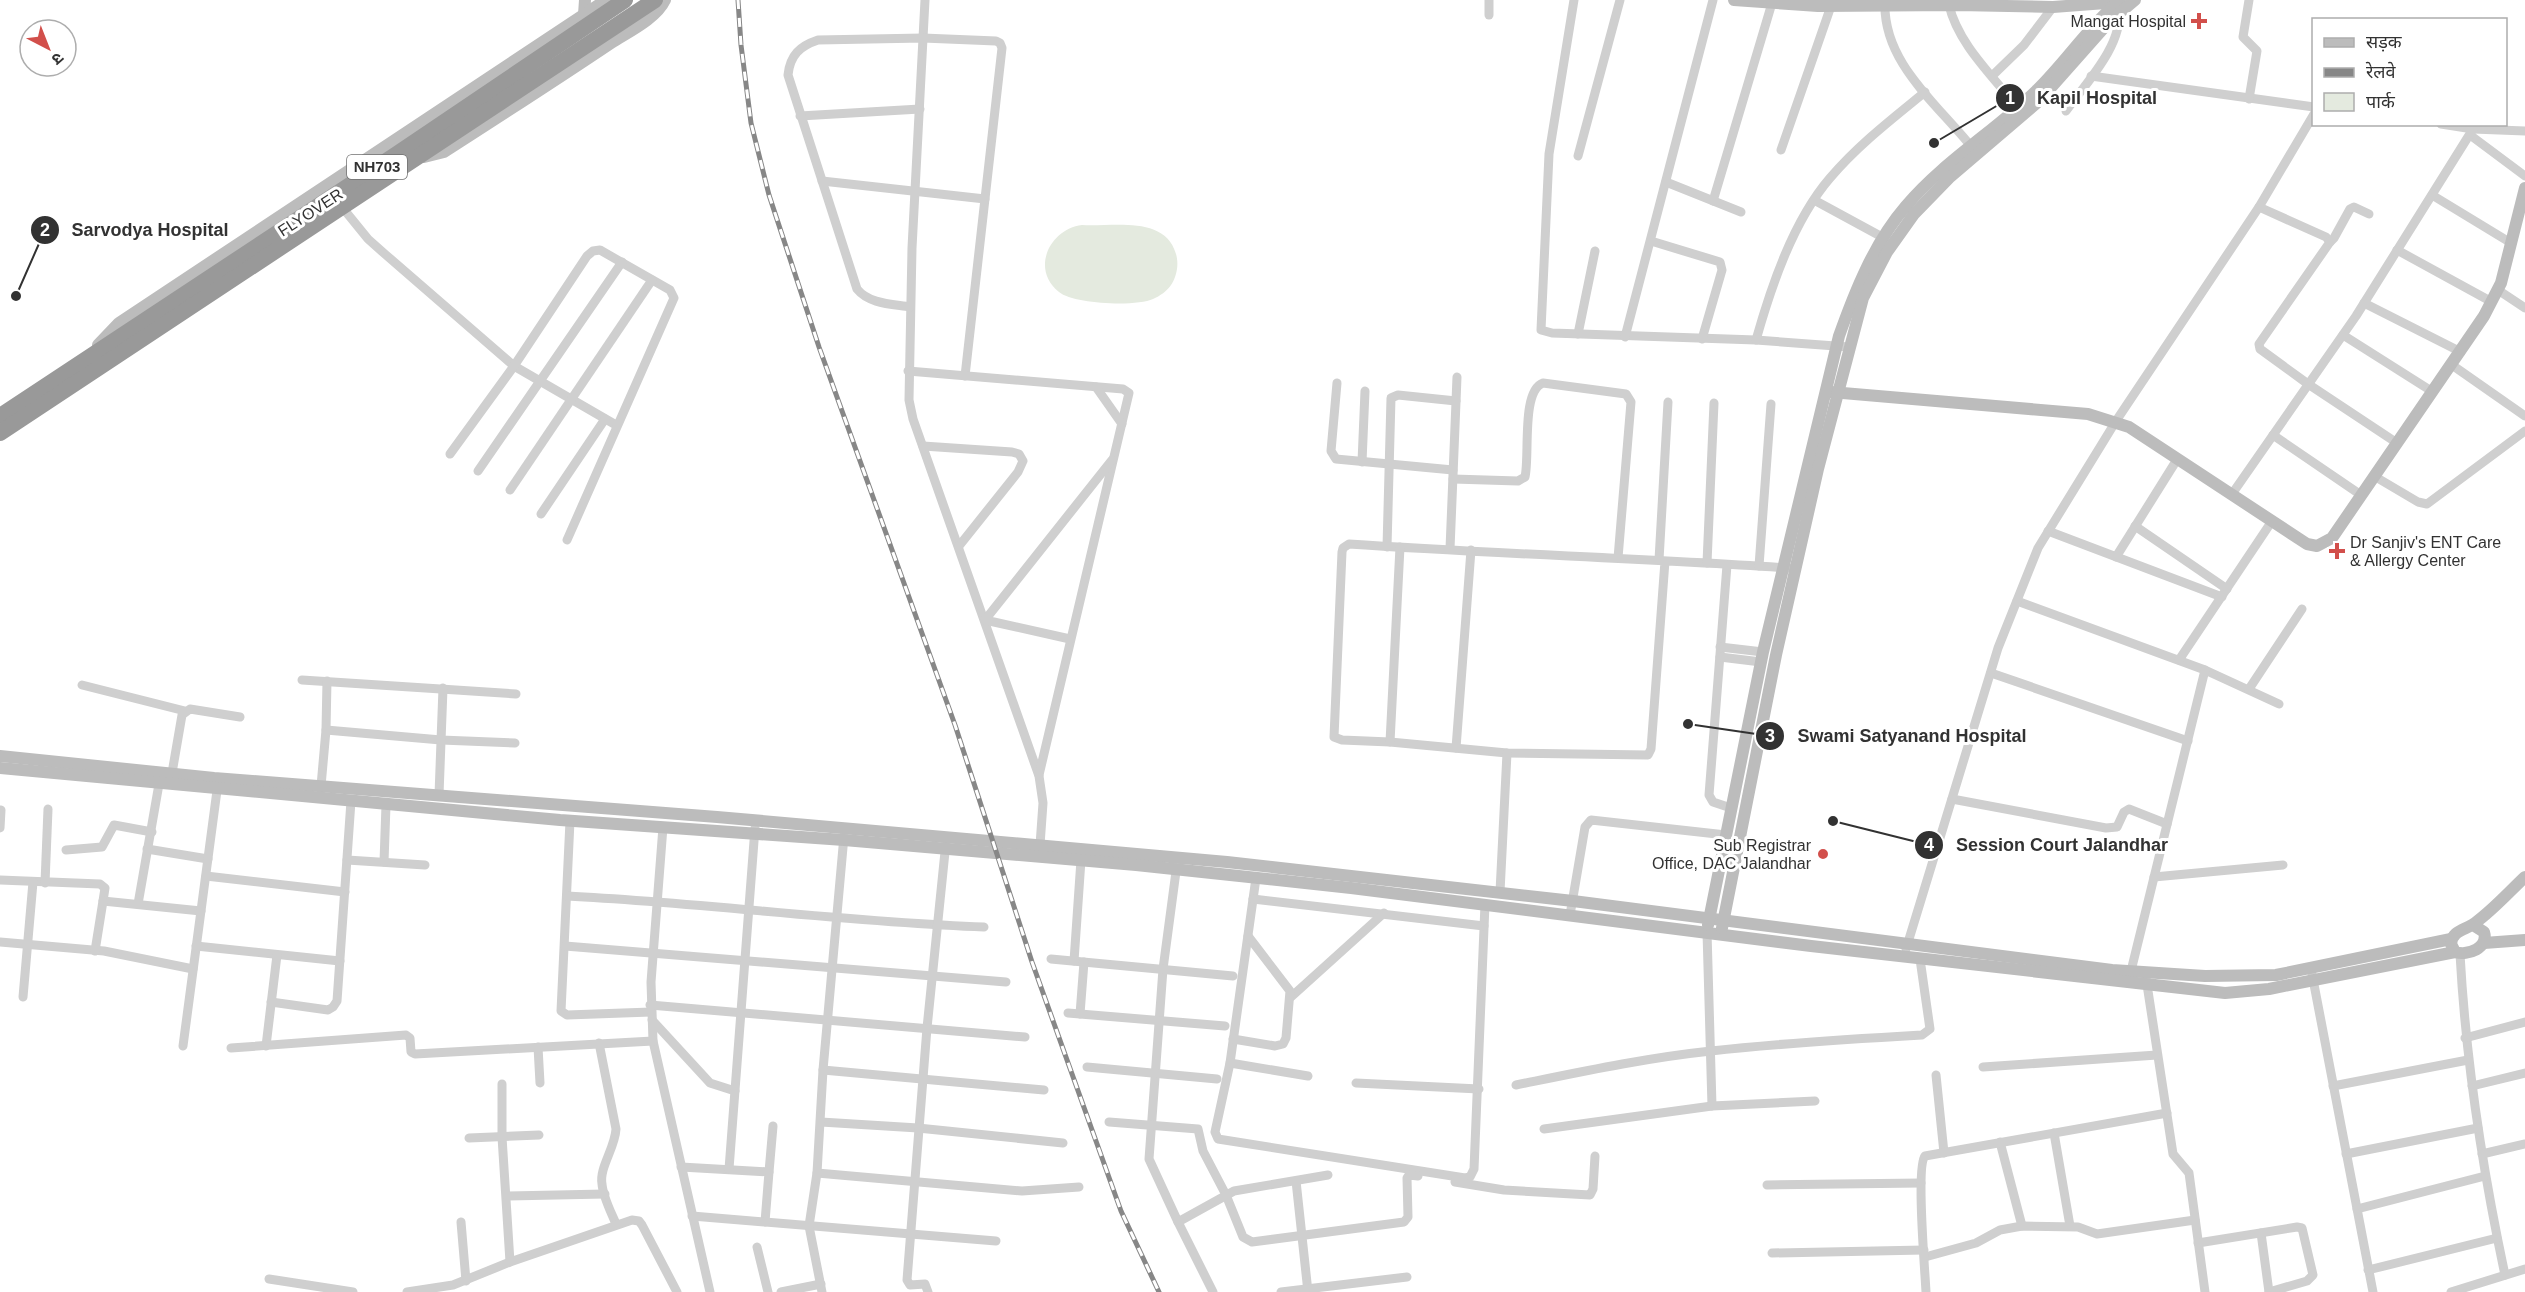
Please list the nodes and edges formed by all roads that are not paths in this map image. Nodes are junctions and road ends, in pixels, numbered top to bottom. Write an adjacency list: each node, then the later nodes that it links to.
1 (585, 0): 20 (street)
2 (606, 0): 20 (street)
3 (625, 0): 73 (highway, FLYOVER / NH703)
4 (655, 0): 39 (highway, NH703)
5 (665, 0): 39 (street)
6 (926, 0): 22 (street)
7 (1489, 0): 21 (street)
8 (1574, 0): 66 (street)
9 (1620, 0): 38 (street)
10 (1713, 0): 42 (street)
11 (1734, 0): 14 (street)
12 (2136, 0): 17 (street)
13 (2249, 0): 26 (street)
14 (1772, 3): 18 (street); 48 (street)
15 (1885, 3): 16 (street); 18 (street); 25 (street)
16 (1949, 5): 19 (street); 23 (street)
17 (2119, 5): 19 (street); 24 (street); 27 (street); 37 (street)
18 (1831, 6): 36 (street)
19 (2053, 7): 23 (street)
20 (584, 15): 73 (street)
21 (1489, 15)
22 (924, 38): 29 (street); 31 (street); 46 (street)
23 (1992, 76): 27 (street)
24 (2091, 76): 26 (street); 30 (street)
25 (1925, 92): 37 (street); 47 (street)
26 (2249, 99): 28 (street)
27 (2017, 107): 37 (street)
28 (2312, 107)
29 (920, 109): 31 (street); 44 (street)
30 (2066, 111)
31 (800, 116): 41 (street)
32 (2312, 116): 51 (street)
33 (2448, 126): 35 (street)
34 (2525, 130): 35 (street)
35 (2471, 132): 40 (street); 45 (street)
36 (1781, 150)
37 (1974, 150): 54 (street); 71 (street)
38 (1578, 156)
39 (418, 158): 50 (highway, NH703)
40 (2525, 176)
41 (822, 181): 44 (street); 64 (street)
42 (1666, 182): 48 (street); 55 (street)
43 (2525, 188): 49 (street)
44 (915, 192): 46 (street); 64 (street)
45 (2432, 195): 57 (street); 58 (street)
46 (985, 199): 77 (street)
47 (1814, 200): 54 (street); 70 (street)
48 (1713, 201): 52 (street)
49 (2524, 202): 57 (street)
50 (342, 207): 75 (street); 98 (highway, NH703)
51 (2259, 207): 56 (street); 94 (street)
52 (1741, 212)
53 (2370, 214): 56 (street)
54 (1884, 238): 71 (street)
55 (1651, 242): 68 (street); 69 (street)
56 (2330, 242): 81 (street)
57 (2511, 243): 62 (street)
58 (2397, 250): 62 (street); 63 (street)
59 (1594, 251): 66 (street)
60 (622, 262): 61 (street); 75 (street); 79 (street)
61 (652, 280): 86 (street); 96 (street)
62 (2495, 296): 65 (street); 72 (street)
63 (2364, 303): 67 (street); 72 (street)
64 (910, 307): 76 (street)
65 (2525, 308)
66 (1578, 334): 68 (street)
67 (2343, 335): 81 (street); 85 (street)
68 (1625, 337): 69 (street)
69 (1702, 339): 70 (street)
70 (1756, 340): 71 (street)
71 (1843, 347): 84 (street)
72 (2461, 352): 74 (street)
73 (83, 362): 91 (highway, NH703)
74 (2452, 365): 85 (street); 92 (street)
75 (514, 366): 79 (street); 102 (street)
76 (908, 371): 77 (street); 101 (street)
77 (965, 376): 82 (street)
78 (1457, 377): 87 (street)
79 (541, 381): 86 (street); 107 (street)
80 (1337, 383): 105 (street)
81 (2308, 384): 99 (street); 100 (street)
82 (1096, 387): 95 (street); 95 (street)
83 (1365, 391): 105 (street)
84 (1832, 392): 94 (street); 129 (street); 130 (street)
85 (2433, 392): 100 (street)
86 (570, 398): 93 (street); 110 (street)
87 (1456, 401): 106 (street); 108 (street)
88 (1668, 402): 125 (street)
89 (1714, 403): 126 (street)
90 (1771, 404): 128 (street)
91 (0, 416)
92 (2525, 416)
93 (605, 419): 96 (street); 113 (street)
94 (2116, 421): 104 (street); 116 (street)
95 (1122, 424): 103 (street)
96 (616, 425): 117 (street)
97 (2525, 430): 109 (street)
98 (0, 433)
99 (2273, 435): 111 (street); 112 (street)
100 (2397, 443): 109 (street)
101 (923, 446): 118 (street); 118 (street)
102 (450, 454)
103 (1115, 456): 134 (street); 135 (street)
104 (2178, 458): 111 (street); 115 (street)
105 (1362, 462): 106 (street)
106 (1389, 465): 108 (street); 119 (street)
107 (478, 471)
108 (1453, 474): 121 (street); 124 (street)
109 (2374, 476): 112 (street)
110 (510, 490)
111 (2232, 494): 114 (street)
112 (2361, 495): 114 (street)
113 (541, 514)
114 (2272, 521): 131 (street)
115 (2135, 526): 123 (street); 131 (street)
116 (2048, 531): 123 (street); 132 (street)
117 (567, 540)
118 (959, 546): 134 (street)
119 (1387, 547): 120 (street); 153 (street)
120 (1400, 547): 121 (street); 153 (street)
121 (1450, 549): 122 (street)
122 (1471, 550): 124 (street); 155 (street)
123 (2116, 557): 131 (street)
124 (1618, 558): 125 (street)
125 (1662, 560): 126 (street); 156 (street)
126 (1707, 563): 127 (street)
127 (1727, 565): 128 (street); 136 (street)
128 (1759, 566): 129 (street)
129 (1783, 568): 130 (street); 137 (street)
130 (1796, 569): 158 (street)
131 (2224, 593): 138 (street)
132 (2017, 601): 138 (street); 140 (street)
133 (2302, 609): 145 (street)
134 (985, 620): 135 (street); 161 (street)
135 (1071, 639): 161 (street)
136 (1720, 652): 137 (street); 169 (street)
137 (1762, 657): 158 (street)
138 (2179, 660): 139 (street)
139 (2205, 670): 145 (street); 152 (street)
140 (1991, 672): 152 (street); 166 (street)
141 (302, 680): 142 (street)
142 (327, 681): 144 (street); 150 (street)
143 (82, 686): 148 (street)
144 (443, 688): 146 (street); 151 (street)
145 (2249, 689): 147 (street)
146 (516, 694)
147 (2278, 704)
148 (185, 711): 149 (street); 160 (street)
149 (240, 717)
150 (326, 730): 151 (street); 164 (street)
151 (441, 740): 154 (street); 165 (street)
152 (2188, 741): 174 (street)
153 (1390, 742): 155 (street)
154 (515, 743)
155 (1456, 748): 156 (street)
156 (1507, 753): 201 (street)
157 (0, 756): 160 (street)
158 (1747, 764): 169 (street); 215 (street)
159 (0, 768): 162 (street)
160 (172, 773): 163 (street)
161 (1039, 776): 182 (street)
162 (159, 784): 163 (street); 177 (street)
163 (218, 784): 164 (street); 167 (street); 186 (street)
164 (321, 786): 165 (street)
165 (439, 795): 172 (street)
166 (1952, 799): 174 (street); 227 (street)
167 (351, 801): 168 (street); 187 (street)
168 (386, 805): 173 (street); 189 (street)
169 (1731, 808): 180 (street)
170 (48, 809): 199 (street)
171 (1, 810): 176 (street)
172 (756, 820): 178 (street); 179 (street)
173 (570, 821): 175 (street); 202 (street)
174 (2167, 824): 194 (street)
175 (663, 827): 178 (street); 204 (street)
176 (0, 828)
177 (152, 831): 183 (street); 184 (street)
178 (755, 834): 179 (street); 209 (street)
179 (844, 834): 181 (street); 214 (street)
180 (1726, 835): 206 (street); 213 (street)
181 (946, 843): 182 (street); 188 (street); 216 (street)
182 (1040, 845): 185 (street)
183 (147, 849): 186 (street); 207 (street)
184 (66, 850)
185 (1178, 857): 192 (street); 201 (street)
186 (208, 859): 193 (street)
187 (347, 860): 189 (street); 200 (street)
188 (1081, 860): 192 (street); 240 (street)
189 (384, 862): 190 (street)
190 (425, 866)
191 (2283, 866): 194 (street)
192 (1176, 870): 196 (street); 243 (street)
193 (206, 876): 200 (street); 210 (street)
194 (2154, 877): 248 (street)
195 (2525, 877): 217 (street)
196 (1256, 878): 203 (street); 208 (street)
197 (0, 880): 198 (street)
198 (33, 882): 199 (street); 228 (street)
199 (45, 883): 205 (street)
200 (345, 892): 239 (street)
201 (1500, 892): 206 (street)
202 (567, 896): 204 (street); 230 (street)
203 (1253, 899): 211 (street); 222 (street)
204 (657, 900): 209 (street); 232 (street)
205 (103, 901): 207 (street); 231 (street)
206 (1572, 901): 212 (street); 213 (street)
207 (138, 904): 210 (street)
208 (1485, 904): 212 (street); 218 (street)
209 (747, 910): 214 (street); 238 (street)
210 (201, 911): 229 (street)
211 (1384, 913): 218 (street); 252 (street)
212 (1570, 915): 220 (street)
213 (1709, 918): 215 (street); 220 (street)
214 (837, 919): 216 (street); 241 (street)
215 (1724, 920): 221 (street); 227 (street)
216 (937, 925): 219 (street); 246 (street)
217 (2473, 925): 223 (street); 226 (street)
218 (1484, 926): 291 (street)
219 (984, 927)
220 (1707, 932): 221 (street); 272 (street)
221 (1721, 935): 235 (street)
222 (1248, 936): 252 (street); 265 (street)
223 (2451, 939): 233 (street); 245 (street)
224 (2525, 940): 226 (street)
225 (0, 942): 228 (street)
226 (2484, 943): 233 (street)
227 (1907, 944): 235 (street); 248 (street)
228 (28, 945): 231 (street); 251 (street)
229 (196, 946): 234 (street); 242 (street)
230 (565, 946): 232 (street); 254 (street)
231 (96, 951): 242 (street)
232 (652, 952): 238 (street); 254 (street)
233 (2457, 953): 245 (street); 264 (street)
234 (277, 954): 239 (street); 253 (street)
235 (1903, 957): 237 (street)
236 (1051, 959): 240 (street)
237 (1920, 959): 248 (street); 272 (street)
238 (744, 960): 241 (street); 255 (street)
239 (340, 961): 253 (street)
240 (1079, 962): 243 (street); 257 (street)
241 (832, 967): 246 (street); 258 (street)
242 (193, 969): 268 (street)
243 (1163, 969): 247 (street); 259 (street)
244 (2146, 972): 245 (street); 248 (street); 250 (street)
245 (2312, 975): 250 (street); 289 (street)
246 (931, 976): 249 (street); 262 (street)
247 (1233, 976)
248 (2130, 977): 250 (street)
249 (1006, 982)
250 (2145, 986): 273 (street)
251 (23, 997)
252 (1291, 997): 265 (street)
253 (271, 1002): 269 (street)
254 (651, 1012): 255 (street); 266 (street); 292 (street)
255 (741, 1013): 258 (street); 292 (street)
256 (1068, 1013): 257 (street)
257 (1080, 1014): 259 (street)
258 (827, 1020): 262 (street); 278 (street)
259 (1159, 1020): 261 (street); 279 (street)
260 (2525, 1023): 264 (street)
261 (1225, 1026)
262 (927, 1028): 263 (street); 283 (street)
263 (1025, 1036)
264 (2465, 1038): 274 (street)
265 (1233, 1039): 275 (street)
266 (653, 1041): 267 (street); 315 (street)
267 (598, 1043): 270 (street); 326 (street)
268 (183, 1046)
269 (266, 1046): 270 (street); 271 (street)
270 (538, 1047): 285 (street)
271 (231, 1048)
272 (1709, 1051): 288 (street); 295 (street)
273 (2157, 1055): 277 (street); 296 (street)
274 (2468, 1059): 289 (street); 290 (street)
275 (1230, 1063): 282 (street); 291 (street)
276 (1087, 1067): 279 (street)
277 (1983, 1067)
278 (823, 1070): 283 (street); 297 (street)
279 (1155, 1072): 284 (street); 299 (street)
280 (2525, 1073): 290 (street)
281 (1936, 1075): 311 (street)
282 (1308, 1076)
283 (922, 1079): 293 (street); 301 (street)
284 (1217, 1079)
285 (540, 1083)
286 (1356, 1083): 291 (street)
287 (502, 1084): 306 (street)
288 (1516, 1085)
289 (2333, 1086): 312 (street)
290 (2472, 1086): 302 (street)
291 (1479, 1089)
292 (735, 1090): 316 (street)
293 (1044, 1090)
294 (1815, 1101): 295 (street)
295 (1712, 1106): 303 (street)
296 (2167, 1113): 304 (street); 331 (street)
297 (821, 1122): 301 (street); 318 (street)
298 (1109, 1122): 299 (street)
299 (1151, 1125): 327 (street); 334 (street)
300 (773, 1126): 317 (street)
301 (918, 1128): 309 (street); 322 (street)
302 (2478, 1128): 312 (street); 313 (street)
303 (1544, 1129)
304 (2054, 1133): 308 (street); 338 (street)
305 (539, 1135): 306 (street)
306 (502, 1137): 307 (street); 328 (street)
307 (469, 1138)
308 (2000, 1142): 311 (street); 337 (street)
309 (1063, 1143)
310 (2525, 1144): 313 (street)
311 (1944, 1153): 323 (street)
312 (2346, 1154): 329 (street)
313 (2482, 1154): 320 (street)
314 (1595, 1156): 341 (street)
315 (681, 1167): 316 (street); 330 (street)
316 (729, 1169): 317 (street)
317 (769, 1172): 333 (street)
318 (817, 1173): 322 (street); 336 (street)
319 (1328, 1175): 321 (street)
320 (2485, 1176): 329 (street); 342 (street)
321 (1296, 1181): 327 (street); 341 (street)
322 (914, 1182): 325 (street); 339 (street)
323 (1921, 1182): 324 (street); 347 (street)
324 (1767, 1185)
325 (1079, 1187)
326 (605, 1194): 328 (street); 335 (street)
327 (1226, 1195): 334 (street); 341 (street)
328 (507, 1196): 348 (street)
329 (2357, 1209): 350 (street)
330 (692, 1216): 333 (street); 361 (street)
331 (2195, 1220): 338 (street); 344 (street)
332 (461, 1222): 354 (street)
333 (765, 1222): 336 (street)
334 (1178, 1222): 365 (street)
335 (616, 1224): 348 (street); 360 (street)
336 (809, 1226): 339 (street); 355 (street)
337 (2022, 1226): 338 (street); 347 (street)
338 (2070, 1226)
339 (912, 1233): 343 (street); 364 (street)
340 (2261, 1233): 344 (street); 369 (street); 369 (street)
341 (1303, 1236): 357 (street)
342 (2498, 1238): 350 (street); 351 (street)
343 (996, 1241)
344 (2198, 1243): 368 (street)
345 (757, 1247): 362 (street)
346 (1772, 1253): 347 (street)
347 (1924, 1253): 367 (street)
348 (510, 1262): 354 (street)
349 (2525, 1269): 351 (street)
350 (2368, 1270): 370 (street)
351 (2505, 1275): 356 (street)
352 (1407, 1277): 357 (street)
353 (269, 1279): 358 (street)
354 (466, 1281): 359 (street)
355 (821, 1288): 363 (street)
356 (2469, 1289): 371 (street)
357 (1308, 1290): 366 (street)
358 (353, 1292)
359 (407, 1292)
360 (677, 1292)
361 (710, 1292)
362 (768, 1292)
363 (781, 1292)
364 (928, 1292)
365 (1213, 1292)
366 (1281, 1292)
367 (1926, 1292)
368 (2205, 1292)
369 (2269, 1292)
370 (2373, 1292)
371 (2451, 1292)

